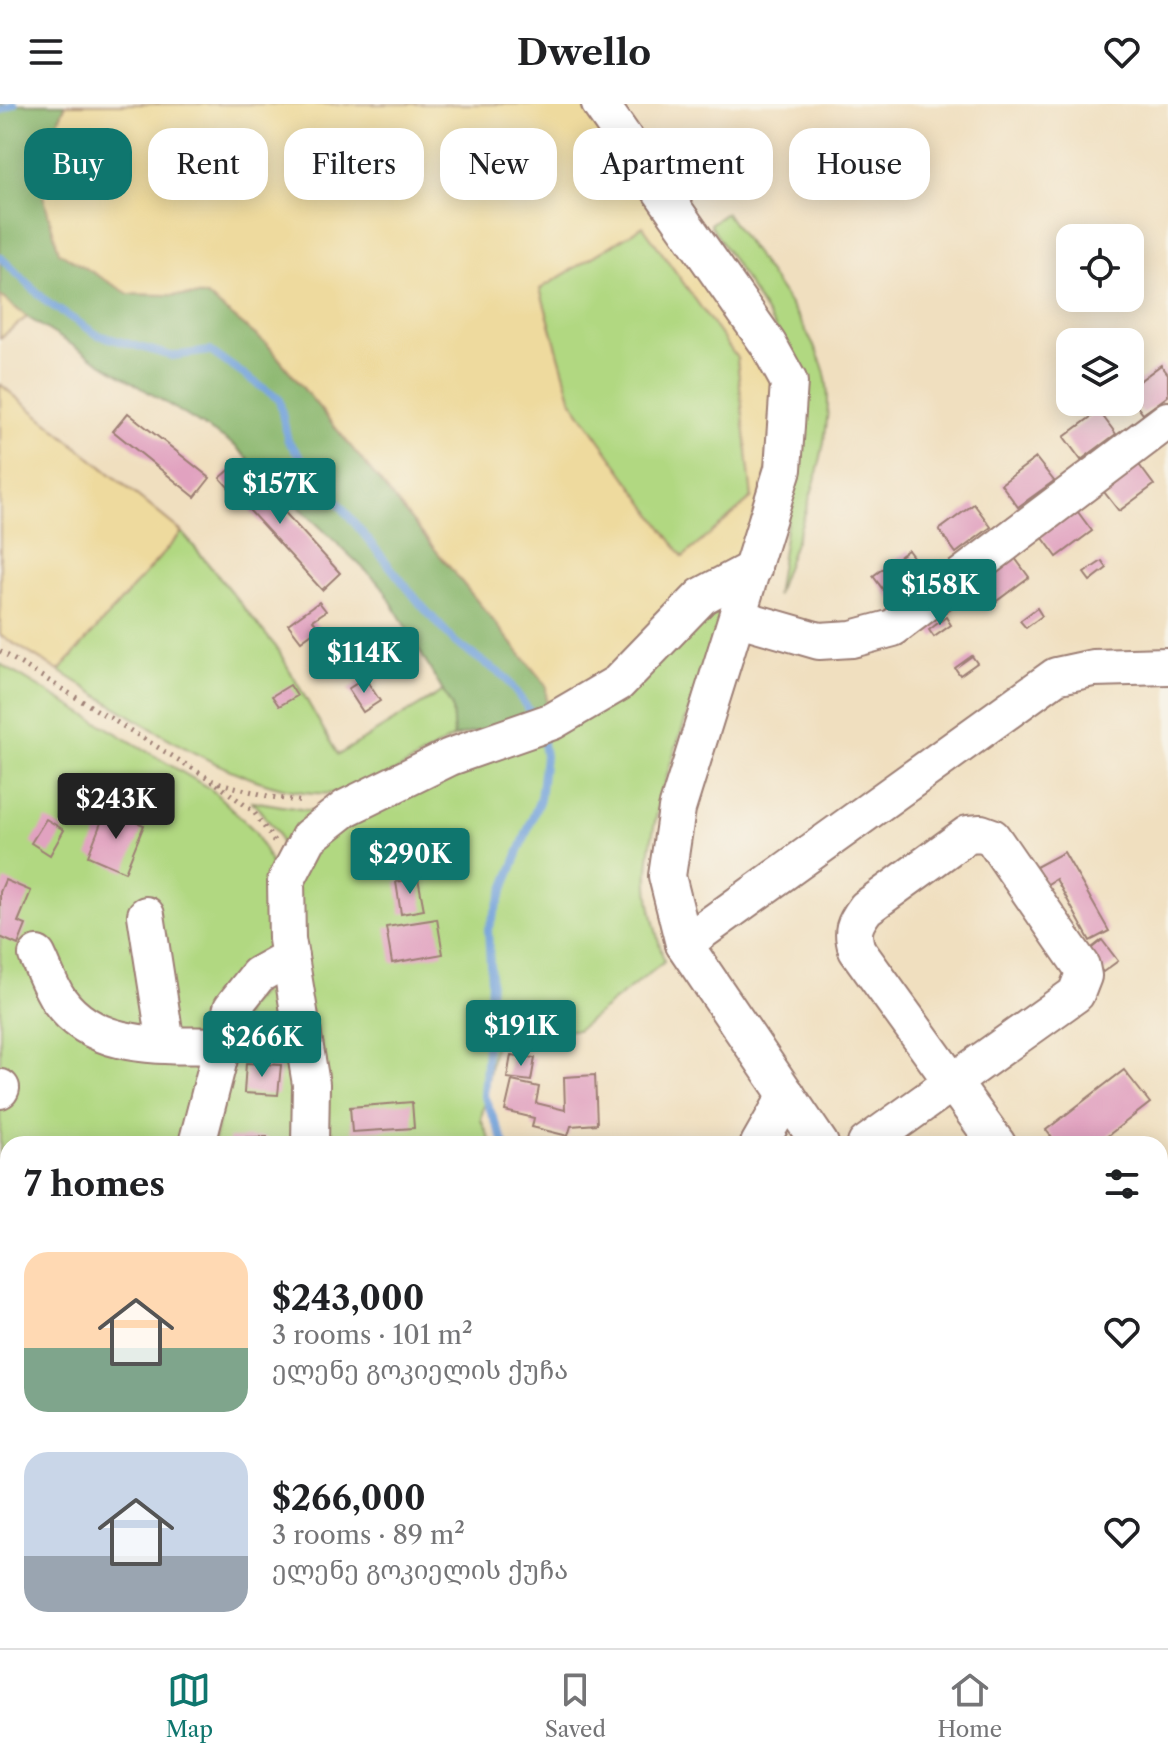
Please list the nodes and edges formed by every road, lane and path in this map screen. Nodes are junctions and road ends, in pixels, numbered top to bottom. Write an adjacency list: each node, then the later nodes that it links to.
1 (600, 104): 3 (street)
2 (1168, 420): 4 (street)
3 (753, 569): 4 (street); 8 (street)
4 (739, 618): 11 (street)
5 (0, 651): 7 (path)
6 (1168, 666): 11 (street)
7 (213, 781): 8 (path); 9 (path)
8 (346, 808): 9 (street)
9 (286, 881): 13 (street)
10 (146, 915): 14 (street)
11 (684, 944): 17 (street)
12 (37, 955): 14 (street)
13 (290, 957): 15 (street); 19 (street)
14 (166, 1044): 15 (street)
15 (222, 1046): 18 (street)
16 (952, 1083): 16 (street); 22 (street); 23 (street)
17 (787, 1095): 20 (street); 21 (street)
18 (199, 1136)
19 (310, 1136)
20 (764, 1136)
21 (815, 1136)
22 (877, 1136)
23 (991, 1136)

